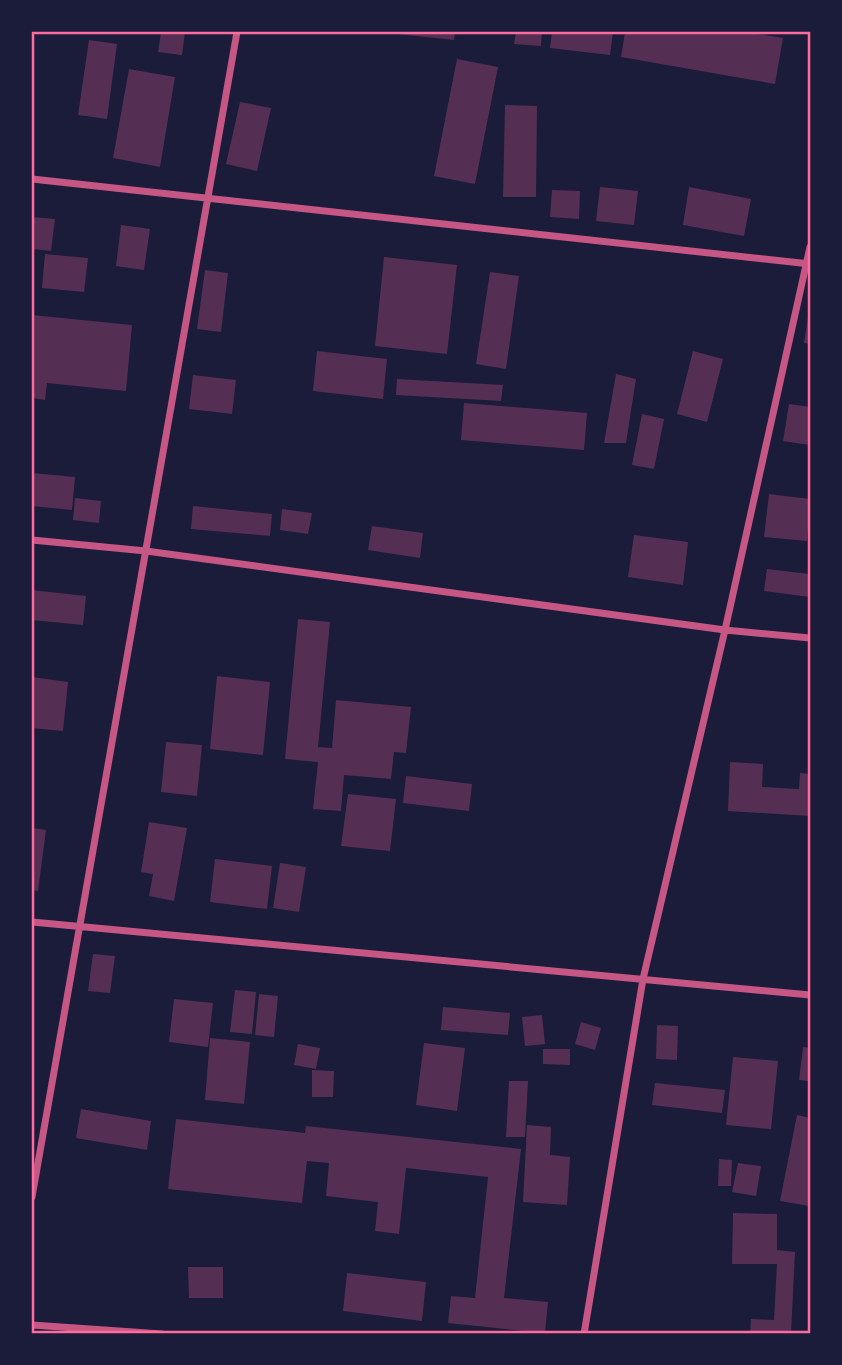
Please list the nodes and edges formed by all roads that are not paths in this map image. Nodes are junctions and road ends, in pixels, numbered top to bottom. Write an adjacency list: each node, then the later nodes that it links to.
1 (237, 32): 3 (street)
2 (32, 179): 3 (street)
3 (208, 199): 5 (street); 7 (street)
4 (810, 247): 5 (street)
5 (809, 263): 8 (street)
6 (32, 540): 7 (street)
7 (146, 551): 8 (street); 11 (street)
8 (726, 630): 9 (street); 12 (street)
9 (810, 638)
10 (32, 922): 11 (street)
11 (80, 926): 12 (street); 14 (street)
12 (643, 979): 13 (street); 17 (street)
13 (810, 995)
14 (32, 1197)
15 (32, 1325): 16 (street)
16 (162, 1334)
17 (584, 1334)

